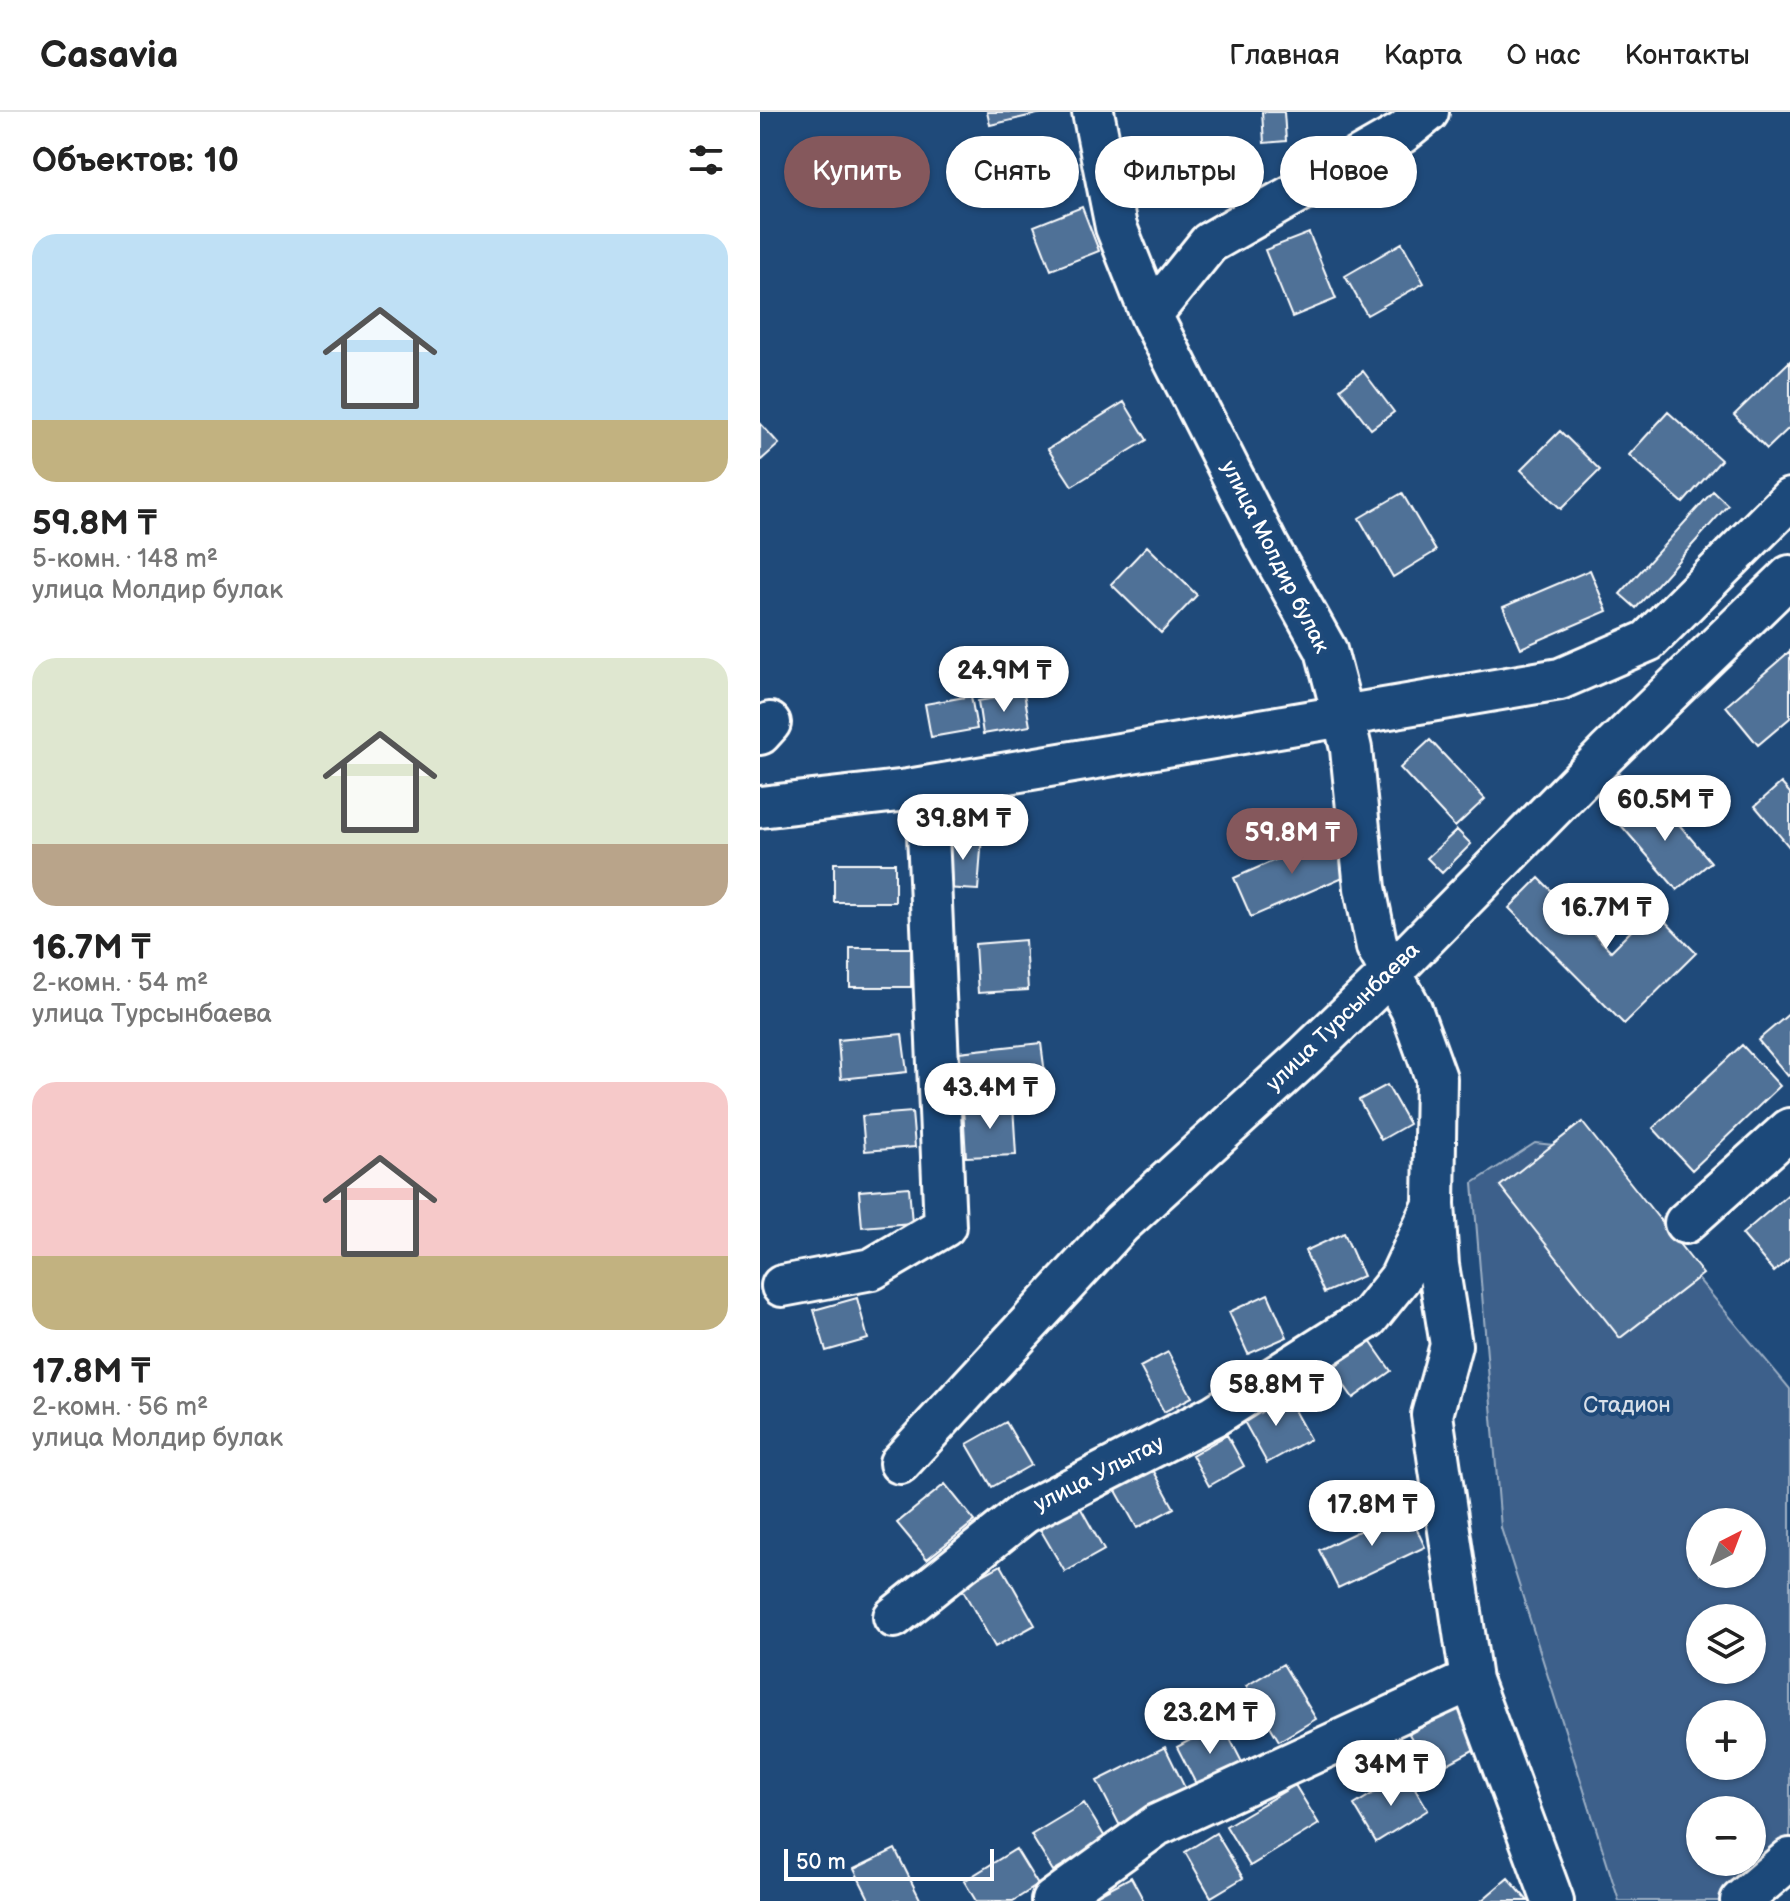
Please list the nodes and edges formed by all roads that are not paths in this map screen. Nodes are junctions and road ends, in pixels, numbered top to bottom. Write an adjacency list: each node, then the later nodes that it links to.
1 (1093, 112): 3 (street, улица Молдир булак)
2 (1428, 112): 3 (street)
3 (1151, 315): 6 (street, улица Молдир булак)
4 (1790, 499): 6 (street)
5 (1790, 576): 9 (street, улица Турсынбаева)
6 (1343, 715): 7 (street); 9 (street, улица Молдир булак)
7 (926, 787): 8 (street); 13 (street)
8 (760, 807)
9 (1391, 973): 11 (street, улица Молдир булак); 14 (street, улица Турсынбаева)
10 (1790, 1129): 12 (street)
11 (1434, 1204): 15 (street, улица Улытау); 16 (street, улица Молдир булак)
12 (1685, 1223)
13 (782, 1286)
14 (900, 1463)
15 (894, 1617)
16 (1471, 1680): 18 (street); 19 (street, улица Молдир булак)
17 (1790, 1859): 20 (street)
18 (1052, 1901)
19 (1553, 1901)
20 (1741, 1901)

